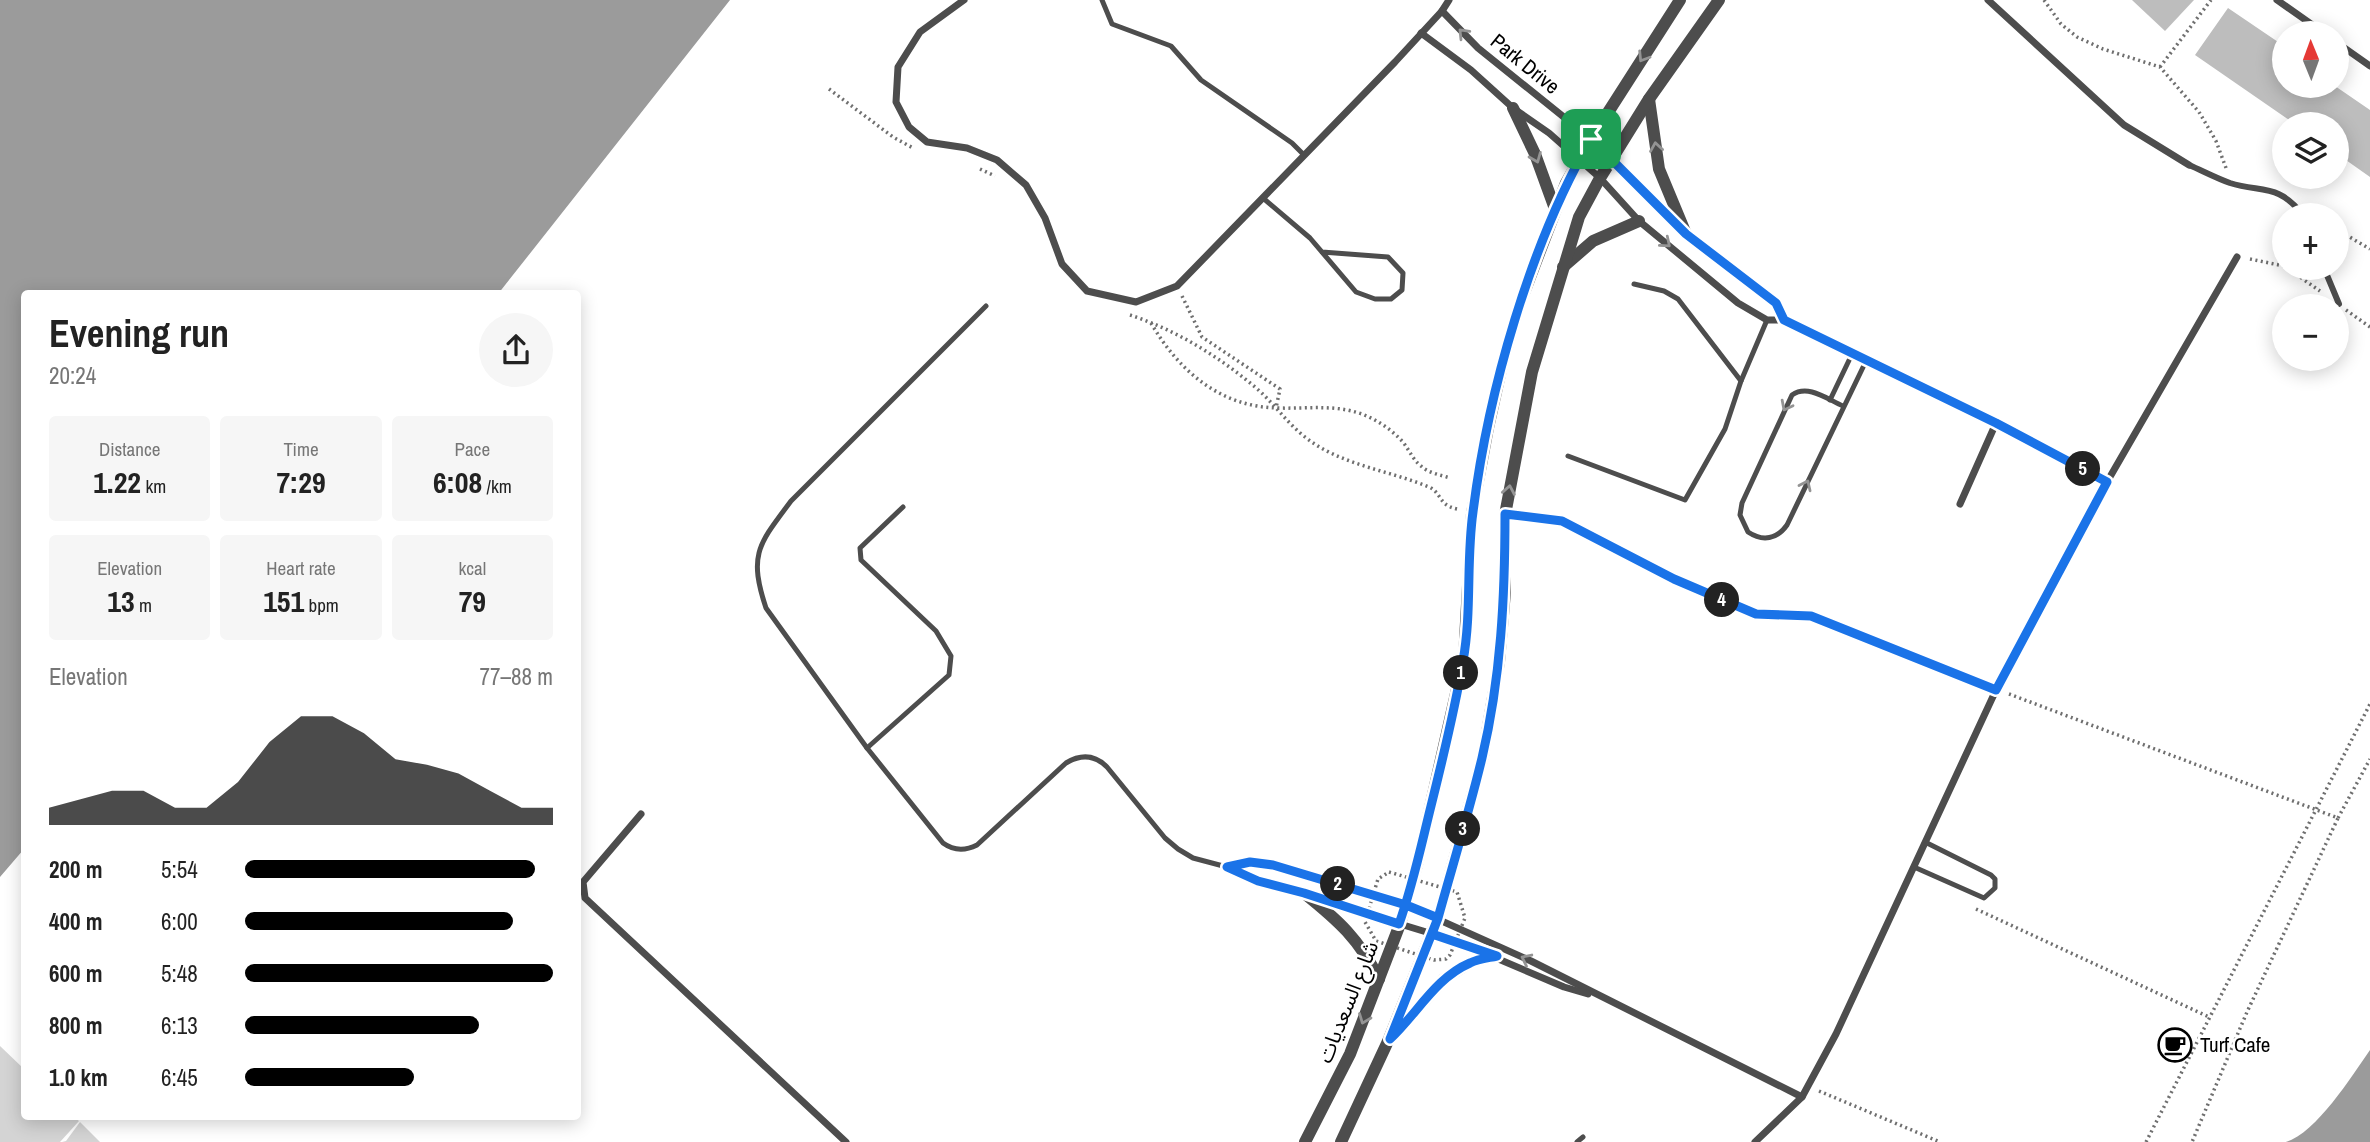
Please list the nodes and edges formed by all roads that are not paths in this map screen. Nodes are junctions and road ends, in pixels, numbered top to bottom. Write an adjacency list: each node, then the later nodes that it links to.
1 (964, 0): 21 (street)
2 (1102, 0): 16 (lane)
3 (1449, 0): 8 (street)
4 (1680, 0): 15 (street, شارع السعديات, one-way to 15)
5 (1718, 0): 13 (street)
6 (1989, 0): 19 (street)
7 (2277, 0): 9 (street)
8 (1442, 11): 10 (street); 15 (street, Park Drive, one-way to 8)
9 (2307, 21)
10 (1421, 33): 14 (street, Park Drive); 16 (street)
11 (2349, 51): 12 (street)
12 (2370, 66)
13 (1648, 99): 18 (street); 25 (street, one-way to 13)
14 (1513, 108): 17 (street, Park Drive); 23 (street, one-way to 23)
15 (1591, 139): 17 (street, شارع السعديات); 18 (street, Park Drive)
16 (1304, 155): 21 (street)
17 (1579, 159): 20 (street, Park Drive); 23 (street, شارع السعديات)
18 (1612, 159): 20 (street); 25 (street, Park Drive)
19 (2189, 165): 22 (street)
20 (1600, 178): 24 (street, Park Drive); 28 (street)
21 (1263, 198): 26 (lane)
22 (2292, 203)
23 (1555, 209): 49 (street, شارع السعديات)
24 (1639, 221): 28 (street); 31 (street, Park Drive, one-way to 31)
25 (1686, 234): 32 (street, Park Drive)
26 (1322, 252): 26 (lane)
27 (2237, 257): 40 (street)
28 (1562, 267): 50 (street, one-way to 28)
29 (1634, 284): 35 (lane)
30 (986, 306): 43 (lane)
31 (1768, 320): 32 (street); 35 (lane)
32 (1784, 320): 33 (street)
33 (1853, 352): 34 (street); 36 (lane)
34 (1867, 359): 37 (lane); 38 (street)
35 (1741, 381): 39 (lane)
36 (1830, 400): 37 (lane); 37 (lane, one-way to 37)
37 (1843, 406)
38 (1996, 423): 40 (street); 41 (street)
39 (1568, 456)
40 (2107, 482): 45 (street)
41 (1960, 504)
42 (903, 507): 43 (lane)
43 (867, 748): 46 (lane)
44 (641, 814): 59 (street)
45 (1925, 842): 47 (street); 47 (lane)
46 (1227, 867): 48 (lane); 49 (lane)
47 (1914, 867): 57 (street)
48 (1304, 893): 51 (lane); 54 (street)
49 (1406, 905): 50 (street); 51 (street, شارع السعديات)
50 (1438, 918): 52 (street); 55 (street, one-way to 50)
51 (1399, 924): 52 (street); 54 (street, شارع السعديات)
52 (1432, 934): 53 (street); 56 (street)
53 (1497, 956): 55 (street); 56 (street)
54 (1379, 979): 60 (street, شارع السعديات, one-way to 60)
55 (1608, 1001): 57 (street)
56 (1390, 1039): 61 (street)
57 (1802, 1097): 63 (street)
58 (1583, 1137): 62 (lane)
59 (846, 1142)
60 (1305, 1142)
61 (1340, 1142)
62 (1577, 1142)
63 (1755, 1142)

